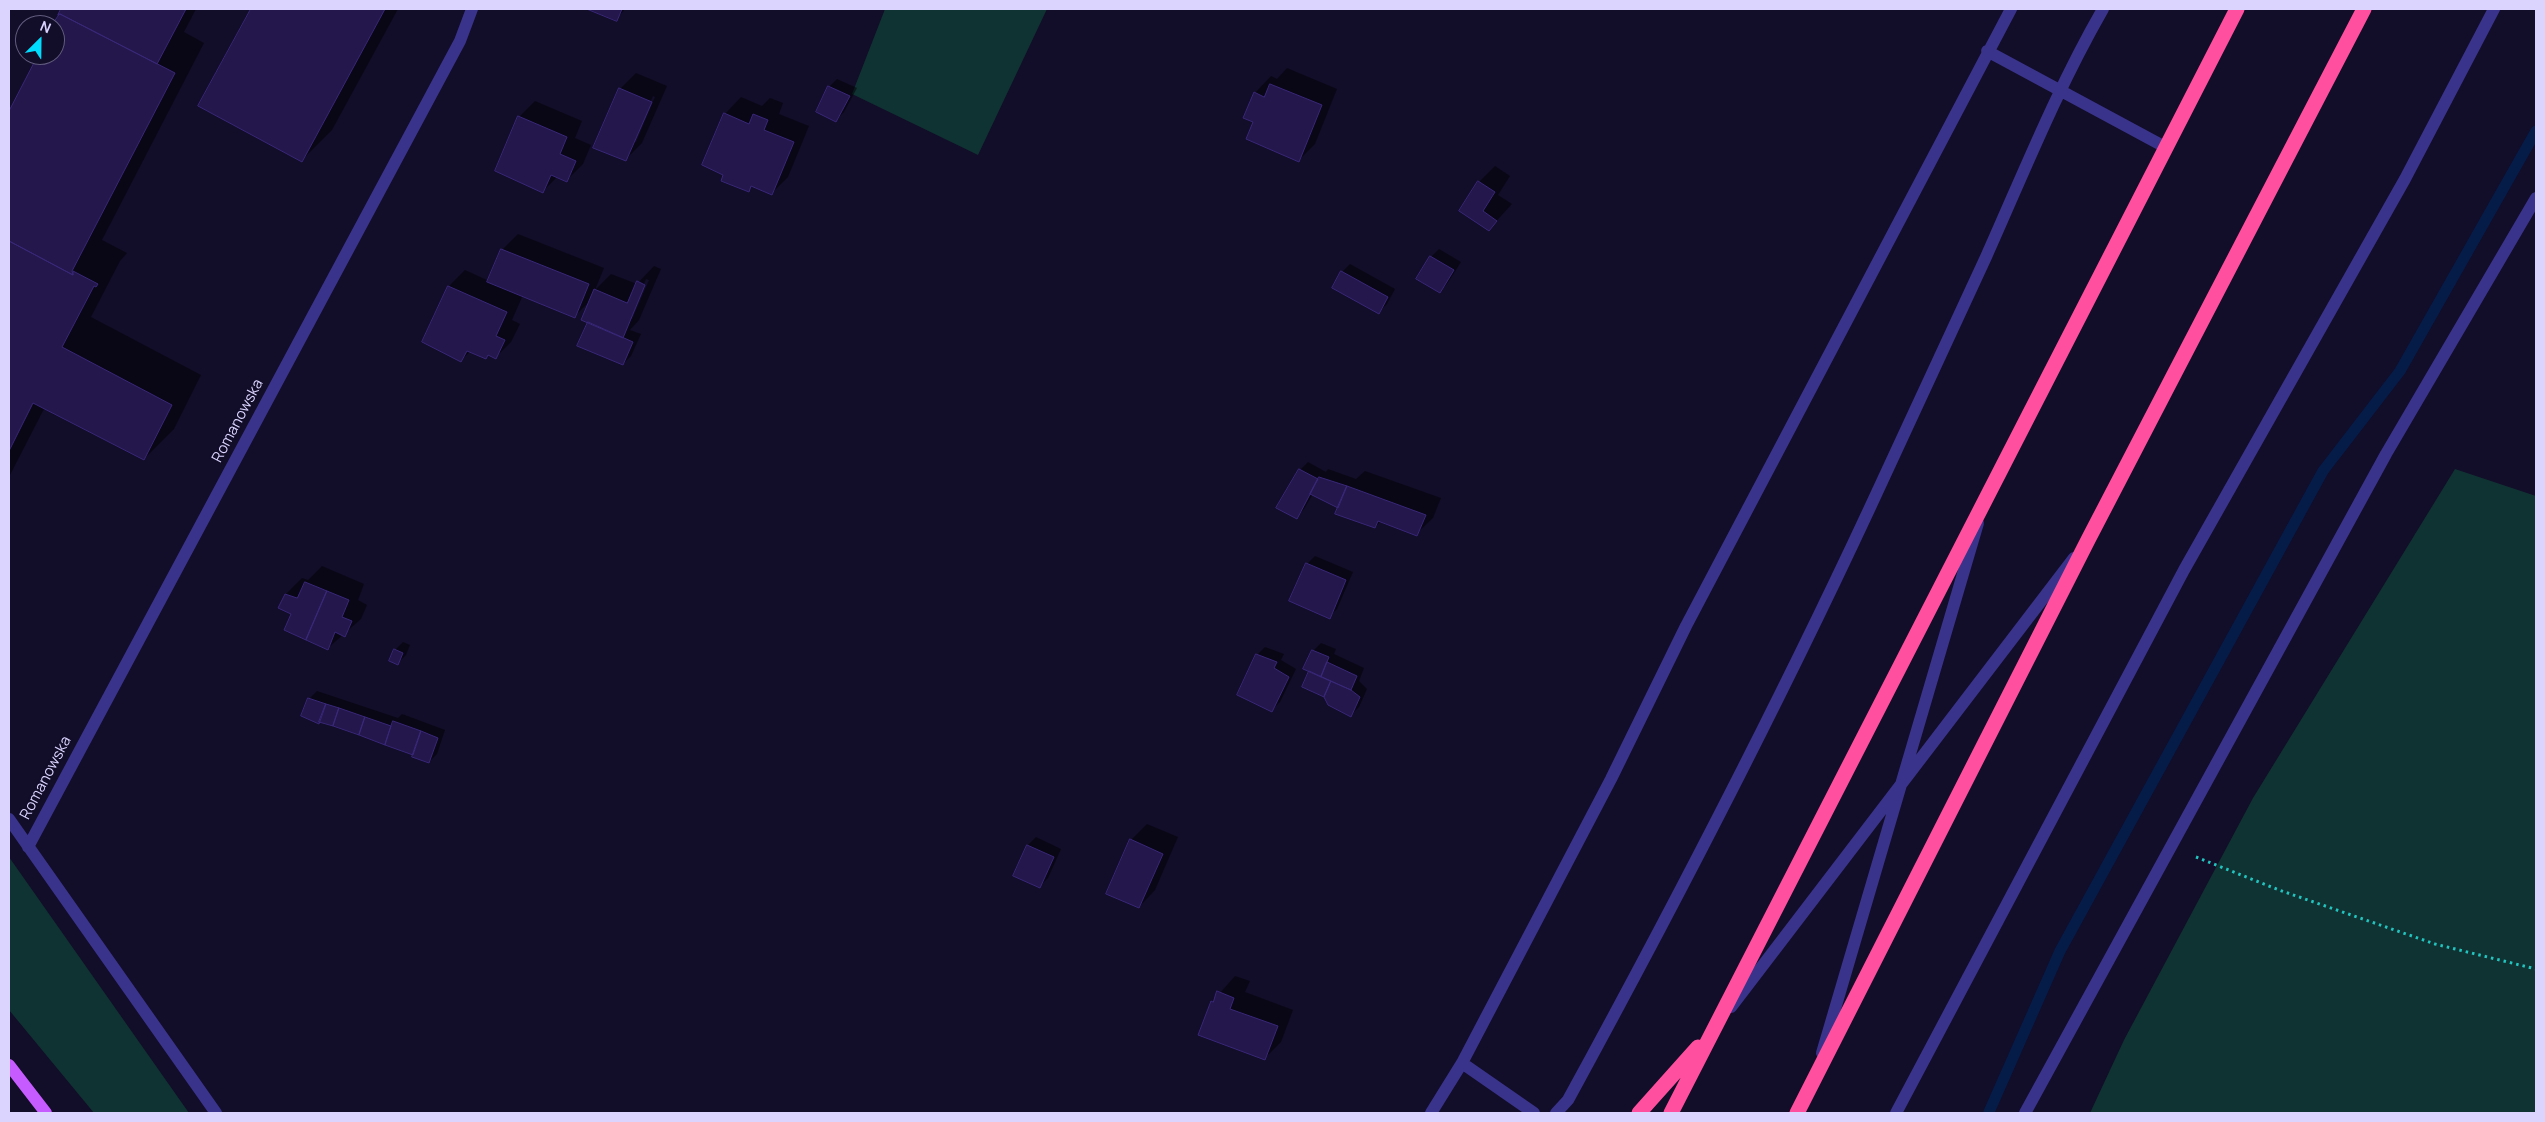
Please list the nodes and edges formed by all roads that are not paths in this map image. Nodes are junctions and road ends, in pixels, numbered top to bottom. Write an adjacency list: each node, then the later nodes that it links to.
1 (472, 9): 15 (street, Romanowska)
2 (2011, 9): 7 (street)
3 (2104, 9): 8 (street)
4 (2237, 9): 9 (highway)
5 (2364, 9): 12 (highway)
6 (2494, 9): 28 (street)
7 (1987, 51): 8 (street); 17 (street)
8 (2060, 90): 9 (street); 24 (street)
9 (2165, 147): 11 (highway)
10 (2536, 198): 29 (street)
11 (1986, 496): 13 (street); 16 (highway)
12 (2089, 538): 13 (street); 19 (highway)
13 (1901, 784): 16 (street); 19 (street)
14 (9, 819): 15 (street)
15 (28, 847): 21 (street)
16 (1712, 1031): 25 (highway); 26 (highway)
17 (1462, 1063): 22 (street); 23 (street)
18 (9, 1065): 20 (main road)
19 (1815, 1077): 27 (highway)
20 (46, 1113)
21 (216, 1113)
22 (1431, 1113)
23 (1534, 1113)
24 (1556, 1113)
25 (1639, 1113)
26 (1671, 1113)
27 (1797, 1113)
28 (1896, 1113)
29 (2025, 1113)

